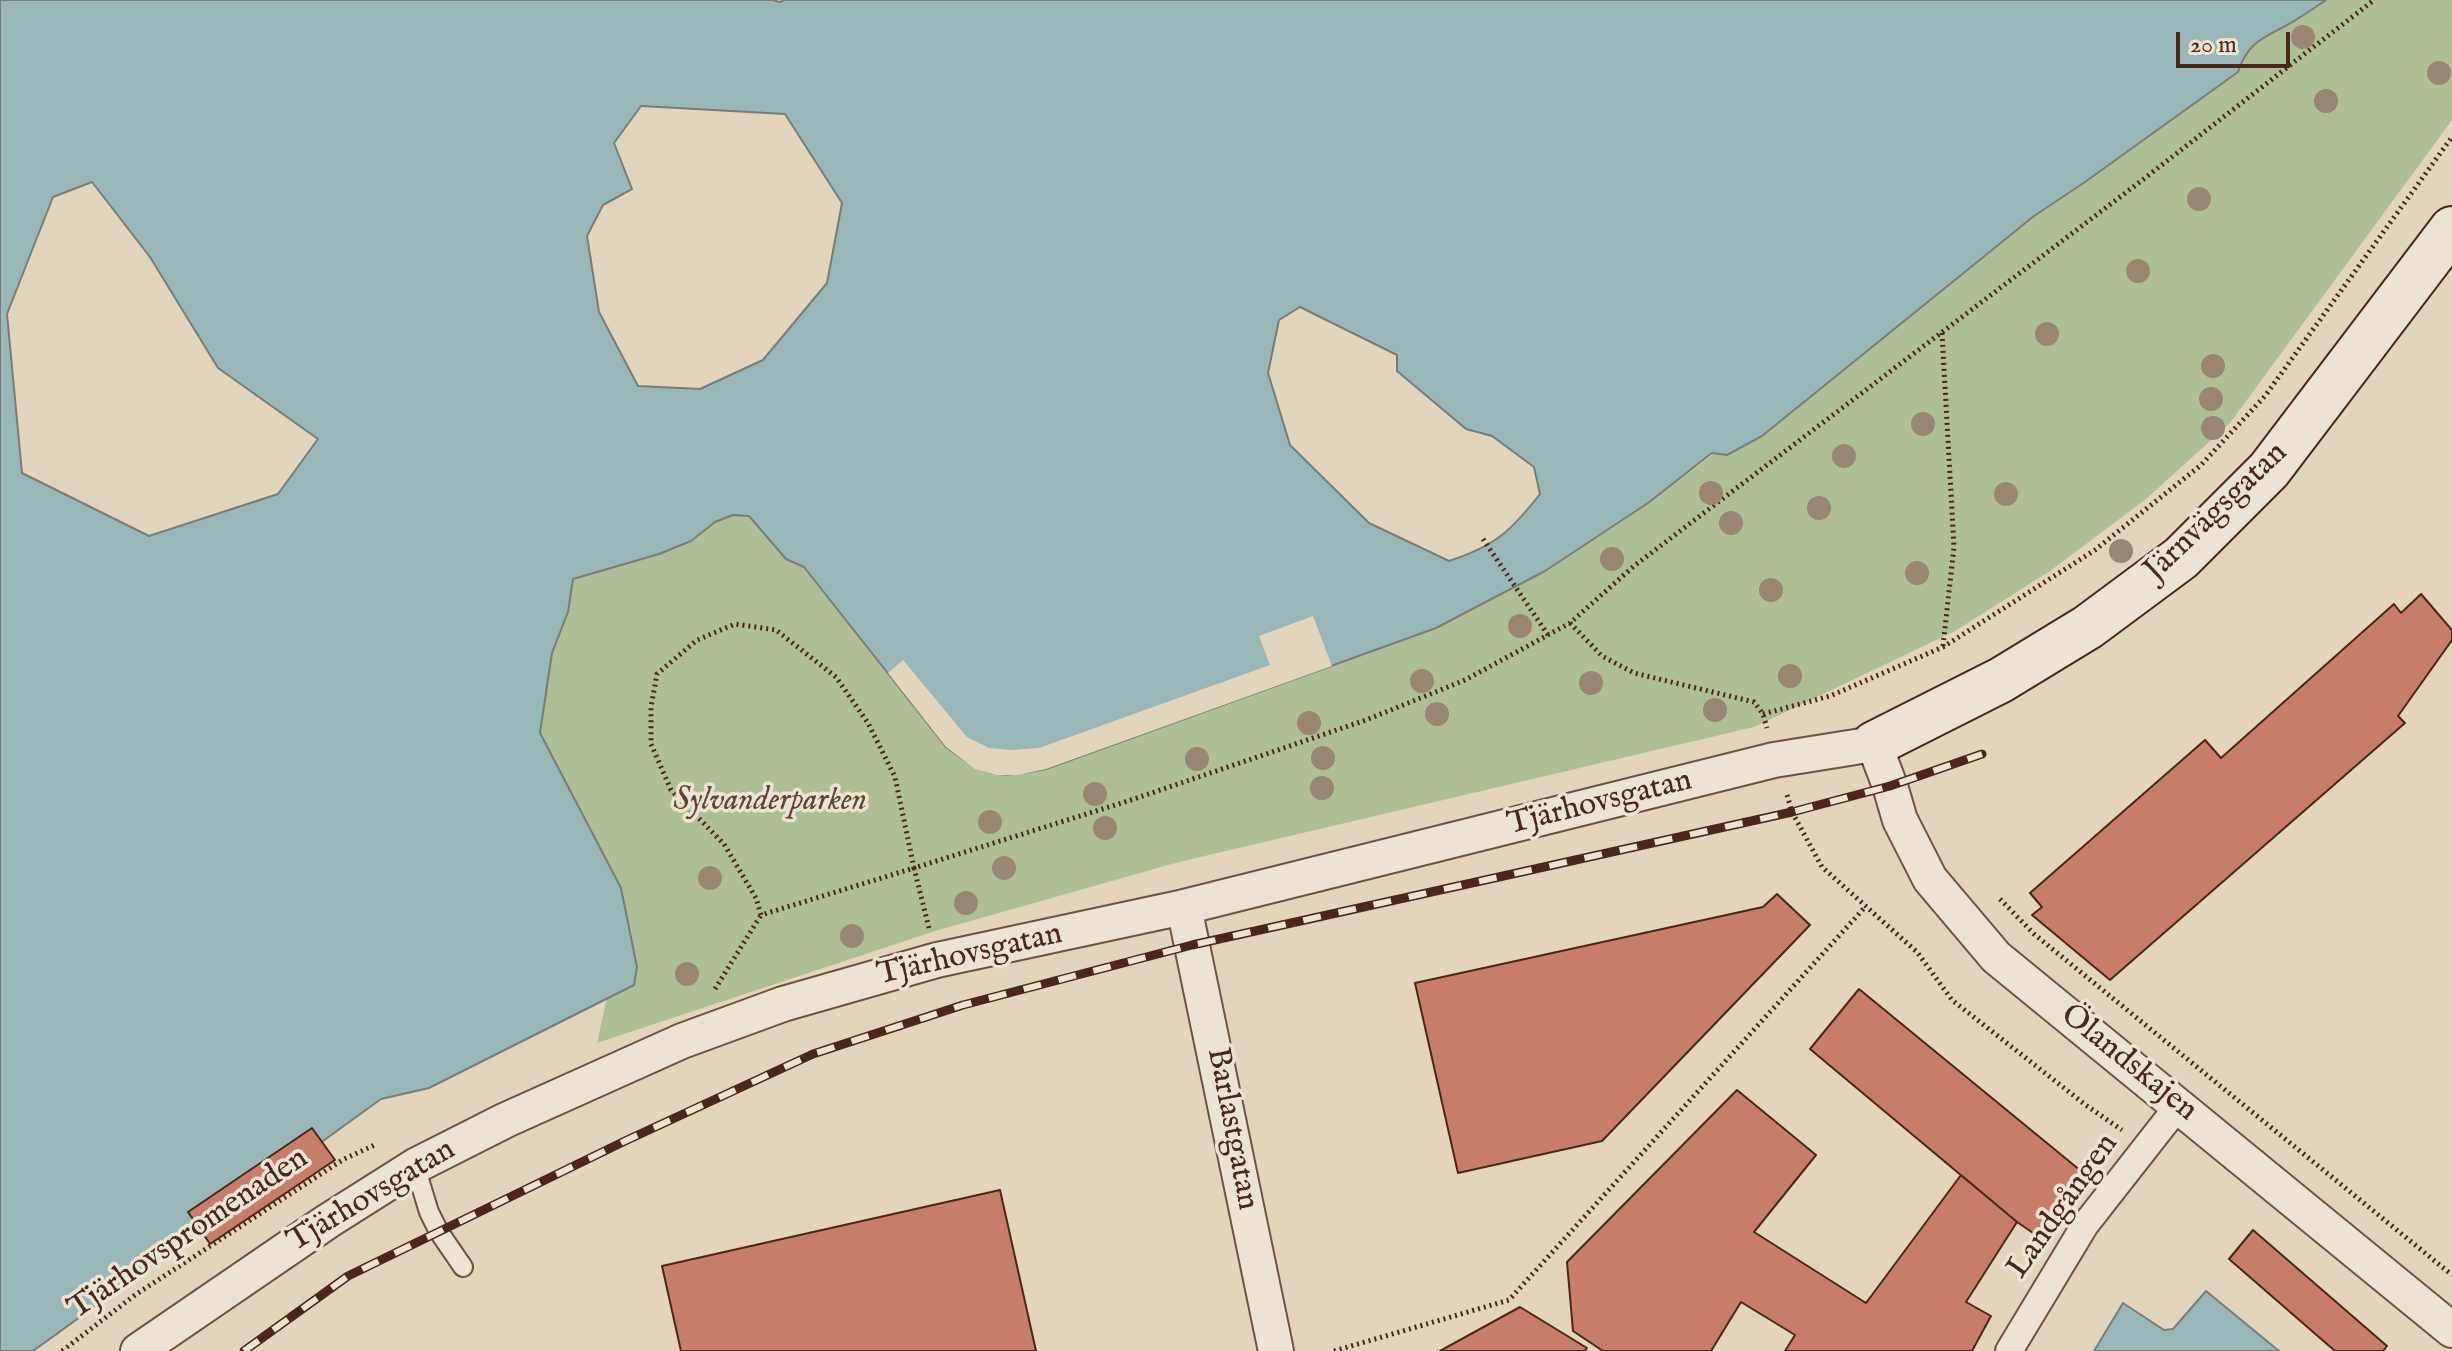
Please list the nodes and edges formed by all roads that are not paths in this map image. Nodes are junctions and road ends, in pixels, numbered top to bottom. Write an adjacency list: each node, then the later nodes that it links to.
1 (2452, 229): 2 (main road, Järnvägsgatan)
2 (1874, 744): 3 (street, Tjärhovsgatan); 4 (street, Ölandskajen)
3 (1184, 907): 5 (street, Tjärhovsgatan); 9 (street, Barlastgatan)
4 (2179, 1105): 7 (street, Ölandskajen); 10 (street, Landgången)
5 (415, 1166): 6 (lane); 8 (street, Tjärhovsgatan)
6 (463, 1267)
7 (2452, 1330)
8 (138, 1351)
9 (1276, 1351)
10 (2009, 1351)

